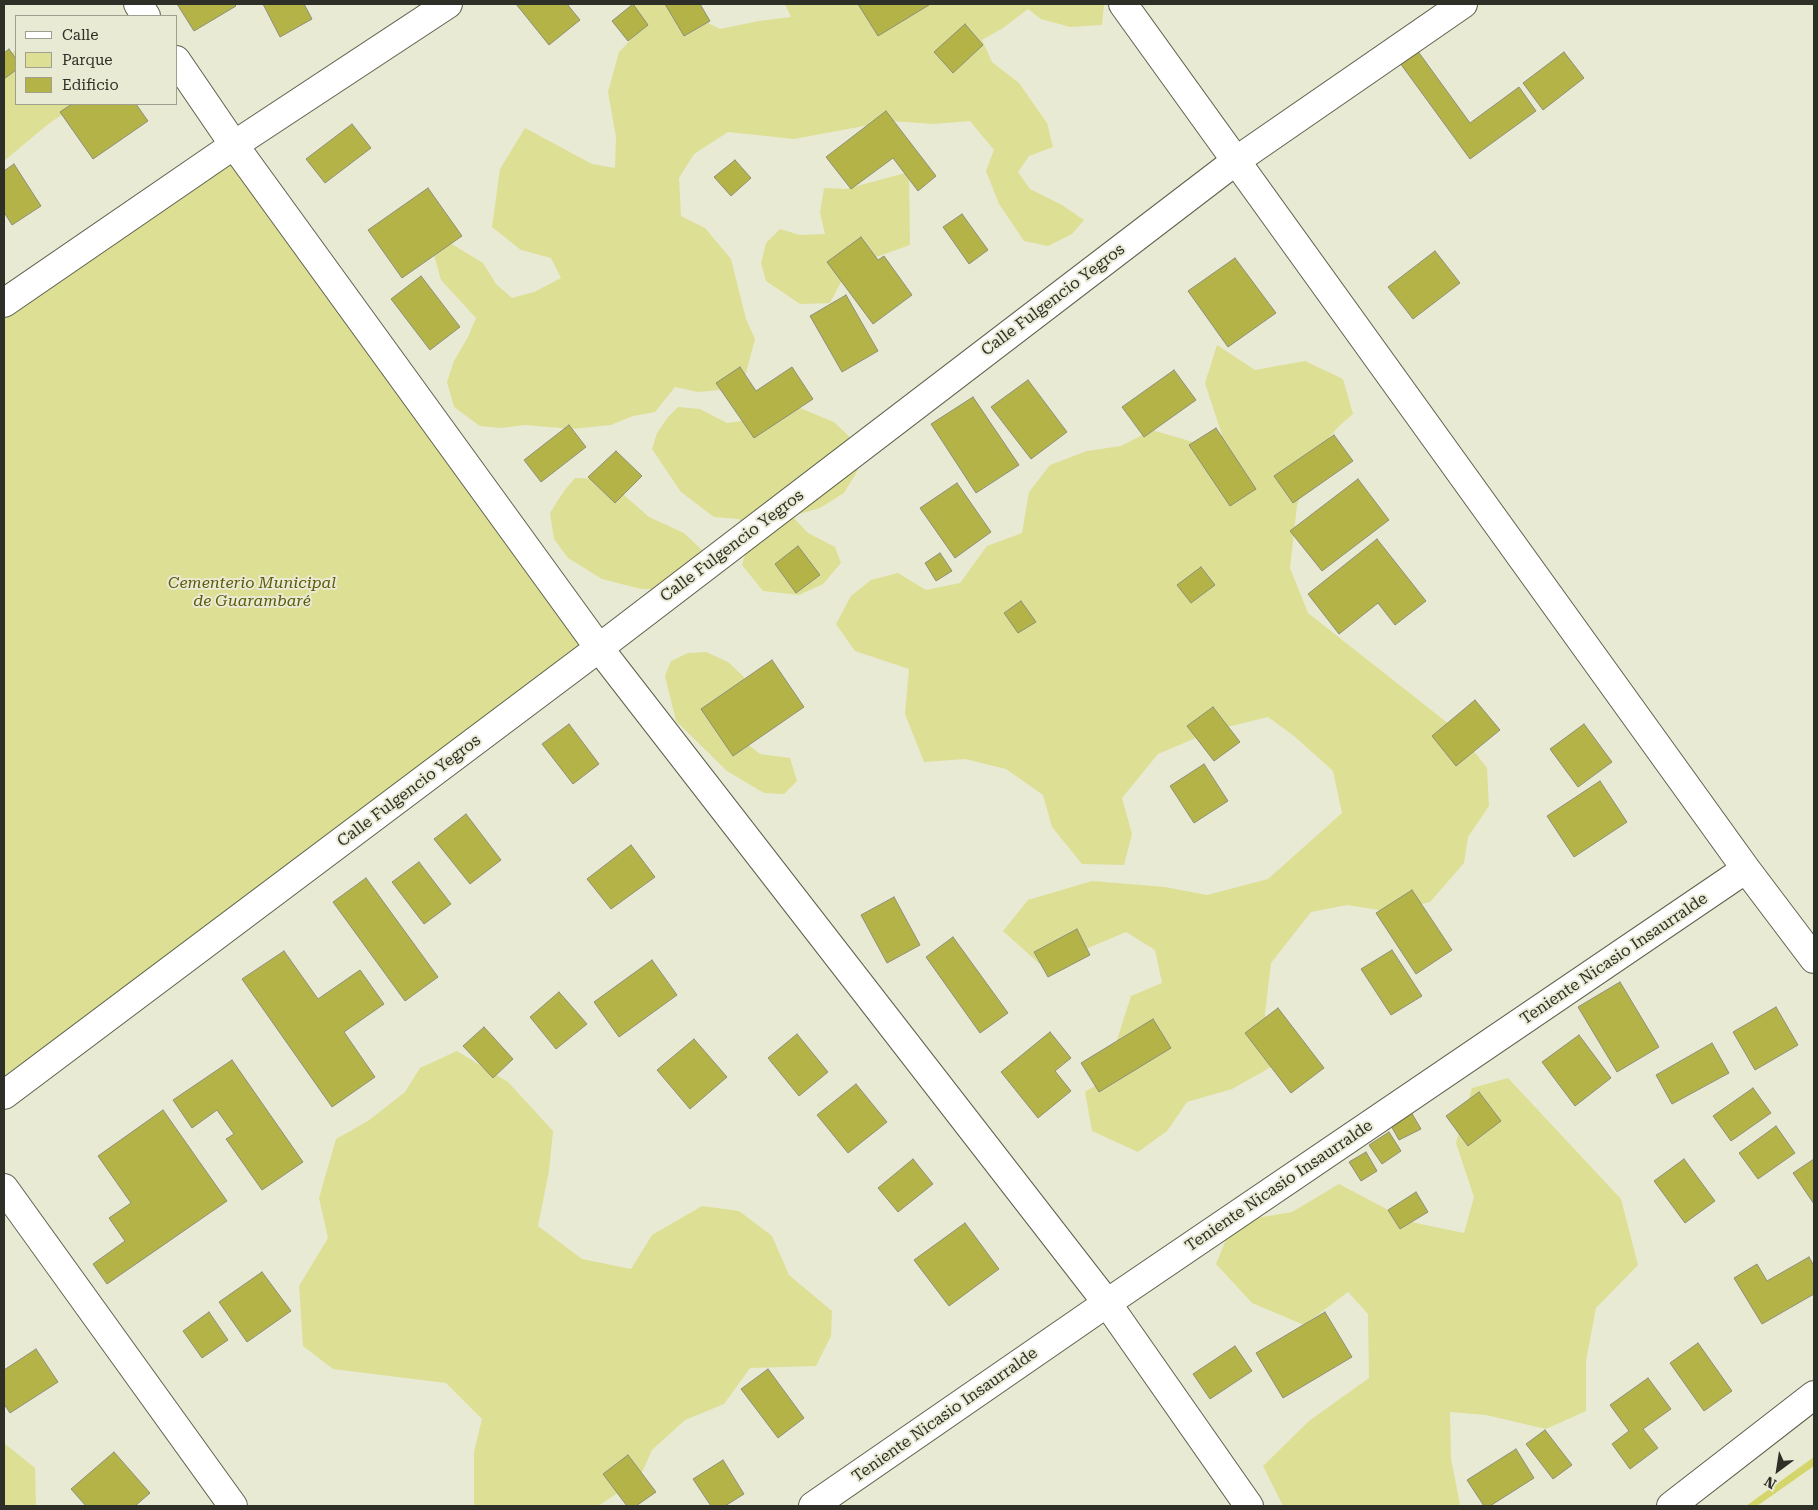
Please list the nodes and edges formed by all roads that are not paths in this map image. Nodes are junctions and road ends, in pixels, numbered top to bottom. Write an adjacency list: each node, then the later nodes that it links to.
1 (138, 4): 5 (street)
2 (448, 4): 7 (street)
3 (1123, 4): 8 (street)
4 (1463, 4): 8 (street, Calle Fulgencio Yegros)
5 (145, 15)
6 (178, 63): 7 (street)
7 (234, 145): 9 (street); 10 (street)
8 (1237, 160): 10 (street, Calle Fulgencio Yegros); 11 (street)
9 (4, 303)
10 (599, 648): 13 (street, Calle Fulgencio Yegros); 15 (street)
11 (1746, 869): 12 (street); 15 (street, Teniente Nicasio Insaurralde)
12 (1814, 959)
13 (4, 1094)
14 (4, 1188): 17 (street)
15 (1107, 1303): 18 (street, Teniente Nicasio Insaurralde); 19 (street)
16 (1814, 1395): 20 (street)
17 (233, 1506)
18 (813, 1506)
19 (1249, 1506)
20 (1671, 1506)

